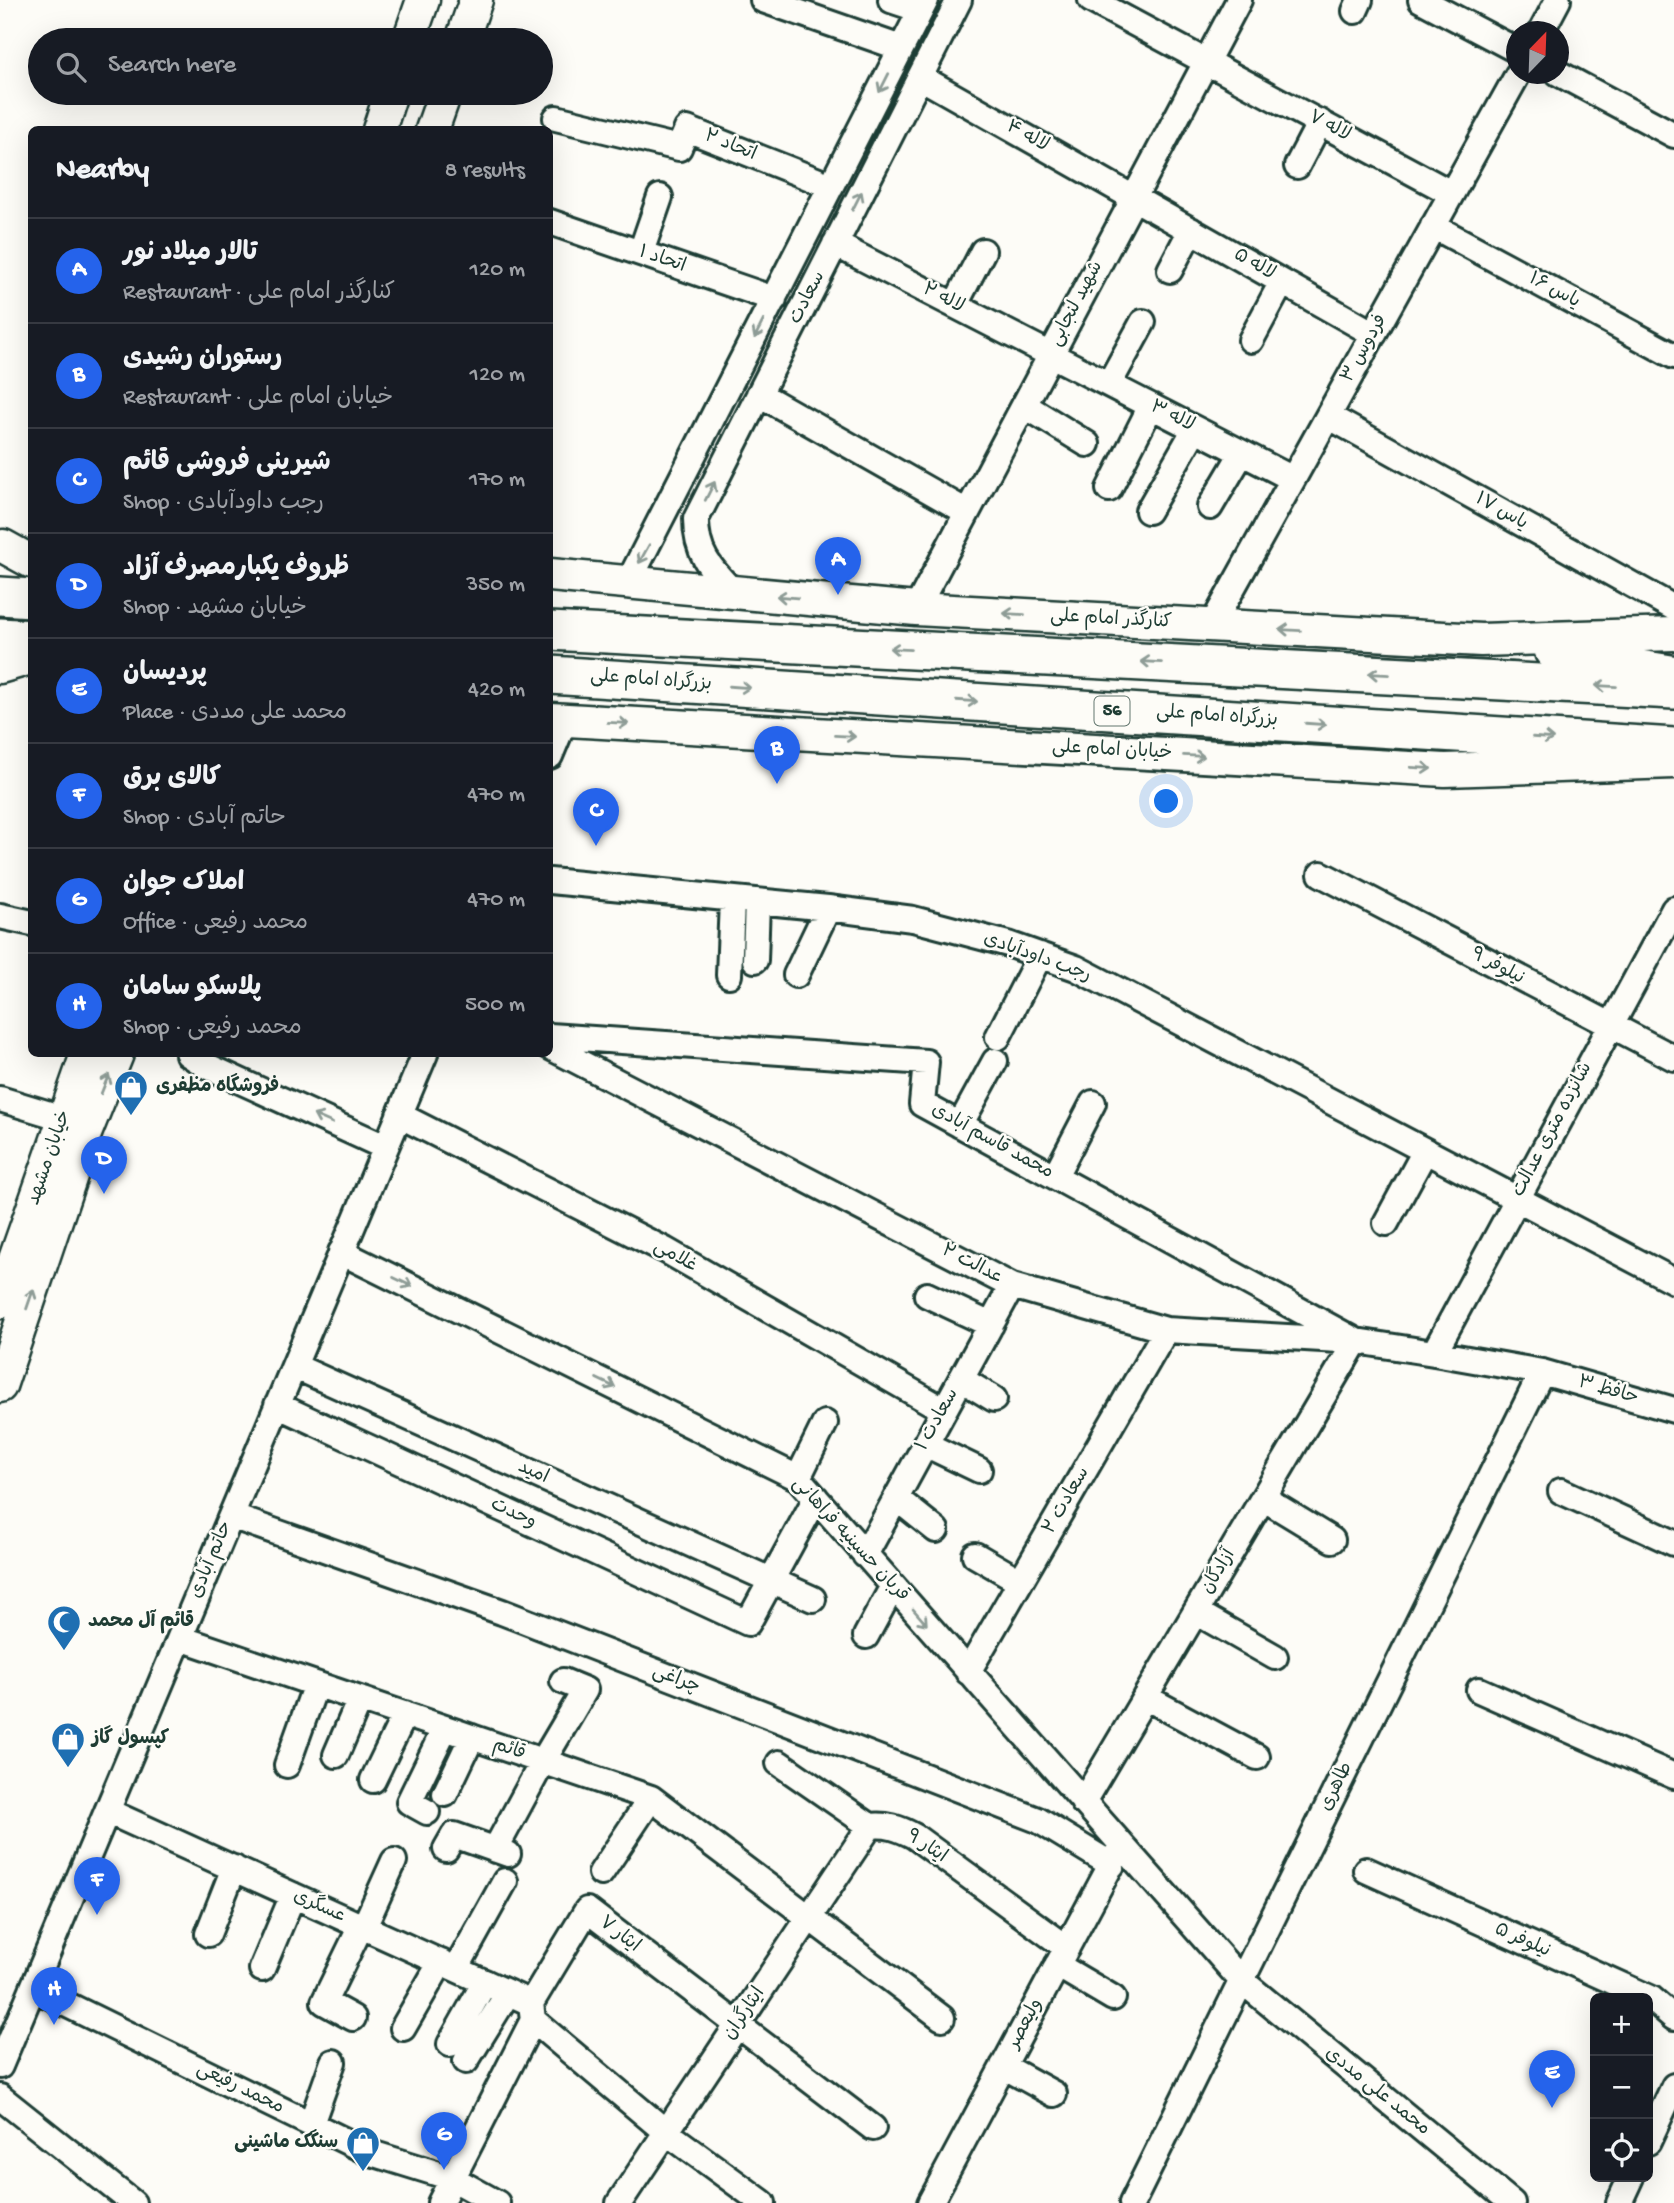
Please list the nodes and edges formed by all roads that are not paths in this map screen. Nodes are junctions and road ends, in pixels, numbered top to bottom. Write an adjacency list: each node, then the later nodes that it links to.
1 (423, 0): 12 (main road)
2 (476, 0): 13 (main road)
3 (763, 0): 15 (street)
4 (891, 0): 10 (street)
5 (959, 0): 17 (street, سعادت)
6 (1091, 0): 16 (street, لاله ۷)
7 (1239, 0): 16 (street, شهید لنجابی)
8 (1421, 0): 14 (street)
9 (1558, 0): 11 (street)
10 (923, 5): 15 (street, سعادت)
11 (1547, 21)
12 (413, 28)
13 (466, 28)
14 (1506, 44)
15 (901, 48): 28 (street, سعادت, one-way to 28)
16 (1207, 61): 23 (street, لاله ۷); 31 (street, شهید لنجابی)
17 (920, 77): 31 (street, لاله ۴); 35 (street, سعادت, one-way to 17)
18 (1569, 78): 26 (street)
19 (1512, 84): 29 (street, فردوس ۳)
20 (387, 105): 24 (main road)
21 (441, 105): 25 (main road)
22 (556, 117): 28 (street, اتحاد ۲)
23 (1320, 122): 27 (street); 29 (street, لاله ۷)
24 (380, 126)
25 (433, 126)
26 (1674, 135)
27 (1297, 166)
28 (831, 186): 40 (street, سعادت)
29 (1451, 193): 33 (street, فردوس ۳)
30 (660, 197): 37 (street)
31 (1134, 197): 34 (street, لاله ۵); 45 (street, شهید لنجابی)
32 (553, 223): 37 (street, اتحاد ۱)
33 (1433, 226): 43 (street, فردوس ۳); 46 (street, یاس ۱۶)
34 (1191, 230): 38 (street); 39 (street, لاله ۵)
35 (835, 244): 41 (street, لاله ۲); 48 (street, سعادت)
36 (983, 251): 41 (street)
37 (640, 252): 40 (street, اتحاد ۱)
38 (1170, 270)
39 (1282, 282): 43 (street, لاله ۵); 44 (street)
40 (774, 299): 57 (street, سعادت, one-way to 57)
41 (955, 305): 45 (street, لاله ۲)
42 (1143, 322): 47 (street)
43 (1374, 334): 51 (street, فردوس ۳)
44 (1251, 341)
45 (1051, 354): 47 (street, لاله ۳); 49 (street, شهید لنجابی)
46 (1674, 356)
47 (1109, 384): 50 (street, لاله ۳)
48 (759, 394): 60 (street); 61 (street, سعادت, one-way to 48)
49 (1024, 405): 53 (street); 60 (street, شهید لنجابی)
50 (1151, 406): 52 (street, لاله ۳); 56 (street)
51 (1328, 416): 55 (street, فردوس ۳); 69 (street, یاس ۱۷)
52 (1195, 429): 54 (street, لاله ۳); 59 (street)
53 (1087, 444)
54 (1242, 453): 55 (street, لاله ۳); 58 (street)
55 (1293, 479): 71 (street, فردوس ۳)
56 (1110, 489)
57 (670, 504): 61 (street); 65 (street, سعادت, one-way to 65)
58 (1210, 507)
59 (1148, 511)
60 (967, 512): 70 (street, شهید لنجابی)
61 (696, 519): 66 (street)
62 (11, 545): 63 (main road)
63 (28, 559)
64 (553, 575): 65 (main road, کنارگذر امام علی)
65 (628, 583): 66 (main road, کنارگذر امام علی)
66 (733, 592): 70 (main road, کنارگذر امام علی, one-way to 66)
67 (0, 596): 68 (highway)
68 (28, 598)
69 (1674, 608)
70 (916, 609): 71 (main road, کنارگذر امام علی, one-way to 70)
71 (1212, 625): 74 (main road, کنارگذر امام علی, one-way to 71)
72 (553, 631): 77 (highway, one-way to 72)
73 (1674, 634): 74 (main road, کنارگذر امام علی)
74 (1480, 640): 75 (main road)
75 (1674, 672)
76 (553, 674): 80 (highway, بزرگراه امام علی / 56, one-way to 80)
77 (1674, 690)
78 (557, 720): 79 (street); 81 (main road, خیابان امام علی, one-way to 81)
79 (553, 741)
80 (1674, 747)
81 (1674, 762)
82 (1321, 874): 94 (street, نیلوفر ۹)
83 (553, 881): 84 (street, رجب داودآبادی)
84 (732, 900): 85 (street, رجب داودآبادی); 92 (street)
85 (757, 902): 86 (street, رجب داودآبادی); 91 (street)
86 (828, 908): 90 (street, رجب داودآبادی); 93 (street)
87 (1674, 909): 94 (street, شانزده متری عدالت)
88 (0, 916): 89 (street)
89 (28, 922)
90 (1040, 955): 96 (street); 110 (street, رجب داودآبادی)
91 (755, 960)
92 (729, 975)
93 (796, 975)
94 (1610, 1026): 102 (street, نیلوفر ۹); 112 (street, شانزده متری عدالت)
95 (553, 1036): 108 (street, محمد قاسم آبادی)
96 (998, 1037)
97 (553, 1049): 117 (street, عدالت ۲)
98 (86, 1057): 107 (main road, خیابان مشهد)
99 (116, 1057): 127 (main road, خیابان مشهد, one-way to 99)
100 (193, 1057): 109 (street, one-way to 100)
101 (424, 1057): 106 (street, حاتم آبادی)
102 (1674, 1058)
103 (995, 1061): 108 (street)
104 (0, 1099): 107 (street)
105 (1093, 1104): 111 (street)
106 (399, 1115): 109 (street, حاتم آبادی); 130 (street, غلامی)
107 (63, 1118): 115 (main road, خیابان مشهد)
108 (960, 1125): 111 (street, محمد قاسم آبادی)
109 (385, 1147): 114 (street, حاتم آبادی)
110 (1425, 1151): 112 (street, رجب داودآبادی); 113 (street)
111 (1055, 1176): 122 (street, محمد قاسم آبادی)
112 (1517, 1199): 116 (street, رجب داودآبادی); 123 (street, شانزده متری عدالت)
113 (1386, 1223)
114 (341, 1252): 124 (street, حاتم آبادی); 135 (street, قربان حسینیه فراهانی, one-way to 135)
115 (7, 1261): 119 (main road, خیابان مشهد)
116 (1674, 1281)
117 (1012, 1286): 120 (street, سعادت ۱); 121 (street, عدالت ۲)
118 (928, 1295): 120 (street)
119 (0, 1302)
120 (991, 1325): 126 (street, سعادت ۱)
121 (1166, 1330): 122 (street, عدالت ۲); 147 (street, سعادت ۲)
122 (1356, 1341): 123 (street, عدالت ۲); 137 (street, آزادگان)
123 (1434, 1353): 125 (street, حافظ ۳)
124 (294, 1366): 129 (street, حاتم آبادی); 146 (street, امید)
125 (1542, 1372): 131 (street, حافظ ۳); 190 (street, طاهری)
126 (961, 1379): 128 (street); 130 (street, سعادت ۱)
127 (0, 1386)
128 (994, 1399)
129 (277, 1405): 140 (street, حاتم آبادی); 146 (street, وحدت)
130 (944, 1410): 133 (street, سعادت ۱)
131 (1674, 1410)
132 (825, 1423): 135 (street)
133 (925, 1444): 134 (street); 139 (street, سعادت ۱)
134 (979, 1470)
135 (798, 1478): 138 (street, قربان حسینیه فراهانی)
136 (1561, 1491): 143 (street)
137 (1263, 1498): 142 (street); 150 (street, آزادگان)
138 (816, 1499): 144 (street, قربان حسینیه فراهانی); 146 (street)
139 (896, 1499): 141 (street); 144 (street, سعادت ۱)
140 (231, 1516): 152 (street, حاتم آبادی); 177 (street, چراغی)
141 (936, 1530)
142 (1332, 1540)
143 (1674, 1543)
144 (865, 1555): 148 (street, قربان حسینیه فراهانی)
145 (975, 1555): 147 (street)
146 (772, 1579): 149 (street, امید)
147 (1020, 1581): 154 (street, سعادت ۲)
148 (893, 1586): 151 (street); 154 (street, قربان حسینیه فراهانی, one-way to 154)
149 (813, 1599)
150 (1196, 1612): 153 (street); 158 (street, آزادگان)
151 (866, 1636)
152 (180, 1637): 156 (street, قائم); 173 (street, حاتم آبادی)
153 (1275, 1657)
154 (968, 1672): 172 (street, قربان حسینیه فراهانی)
155 (563, 1681): 165 (street)
156 (316, 1684): 159 (street, قائم); 167 (street)
157 (1479, 1690): 168 (street)
158 (1145, 1697): 164 (street); 172 (street, آزادگان)
159 (360, 1699): 160 (street, قائم); 163 (street)
160 (405, 1714): 161 (street, قائم); 169 (street)
161 (445, 1728): 162 (street, قائم); 174 (street)
162 (472, 1737): 165 (street, قائم); 170 (street)
163 (336, 1755)
164 (1256, 1757)
165 (543, 1761): 171 (street, قائم); 176 (street)
166 (779, 1763): 175 (street, ایثار ۹)
167 (288, 1765)
168 (1674, 1776)
169 (373, 1780)
170 (445, 1794)
171 (651, 1798): 181 (street); 184 (street, قائم)
172 (1083, 1802): 177 (street, قربان حسینیه فراهانی)
173 (107, 1811): 179 (street, عسگری); 192 (street, حاتم آبادی)
174 (427, 1812)
175 (870, 1826): 184 (street, ایثارگران); 187 (street, ایثار ۹)
176 (446, 1849)
177 (1117, 1855): 187 (street, ولیعصر); 190 (street, قربان حسینیه فراهانی)
178 (394, 1861): 185 (street)
179 (234, 1868): 183 (street, عسگری); 186 (street)
180 (1366, 1870): 198 (street, نیلوفر ۵)
181 (601, 1872)
182 (505, 1881): 188 (street)
183 (293, 1895): 185 (street, عسگری); 189 (street)
184 (810, 1917): 197 (street, قائم); 199 (street, ایثارگران)
185 (362, 1926): 188 (street, عسگری); 196 (street)
186 (208, 1934)
187 (1062, 1956): 194 (street, ایثار ۹); 203 (street, ولیعصر)
188 (448, 1966): 191 (street, عسگری); 200 (street)
189 (262, 1969)
190 (1242, 1981): 219 (street, طاهری); 220 (street, محمد علی مددی)
191 (485, 1982): 193 (street, عسگری); 193 (street)
192 (33, 1988): 202 (street, حاتم آبادی); 207 (street, محمد رفیعی)
193 (508, 1993): 195 (street, عسگری)
194 (1113, 1998)
195 (532, 2011): 199 (street, ایثار ۷); 210 (street, عسگری); 211 (street)
196 (353, 2018)
197 (942, 2018)
198 (1674, 2018)
199 (737, 2026): 208 (street); 210 (street, ایثارگران)
200 (403, 2028)
201 (333, 2062): 207 (street)
202 (0, 2066)
203 (1003, 2066): 205 (street); 218 (street, ولیعصر)
204 (1674, 2086): 209 (street)
205 (1054, 2094)
206 (0, 2097): 213 (street)
207 (310, 2124): 211 (street, محمد رفیعی)
208 (873, 2128)
209 (1653, 2131)
210 (666, 2133): 216 (street, ایثارگران); 217 (street, عسگری)
211 (452, 2178): 214 (street); 215 (street, محمد رفیعی)
212 (1629, 2182): 221 (street)
213 (127, 2201)
214 (440, 2203)
215 (497, 2203)
216 (619, 2203)
217 (763, 2203)
218 (930, 2203)
219 (1132, 2203)
220 (1512, 2203)
221 (1619, 2203)

